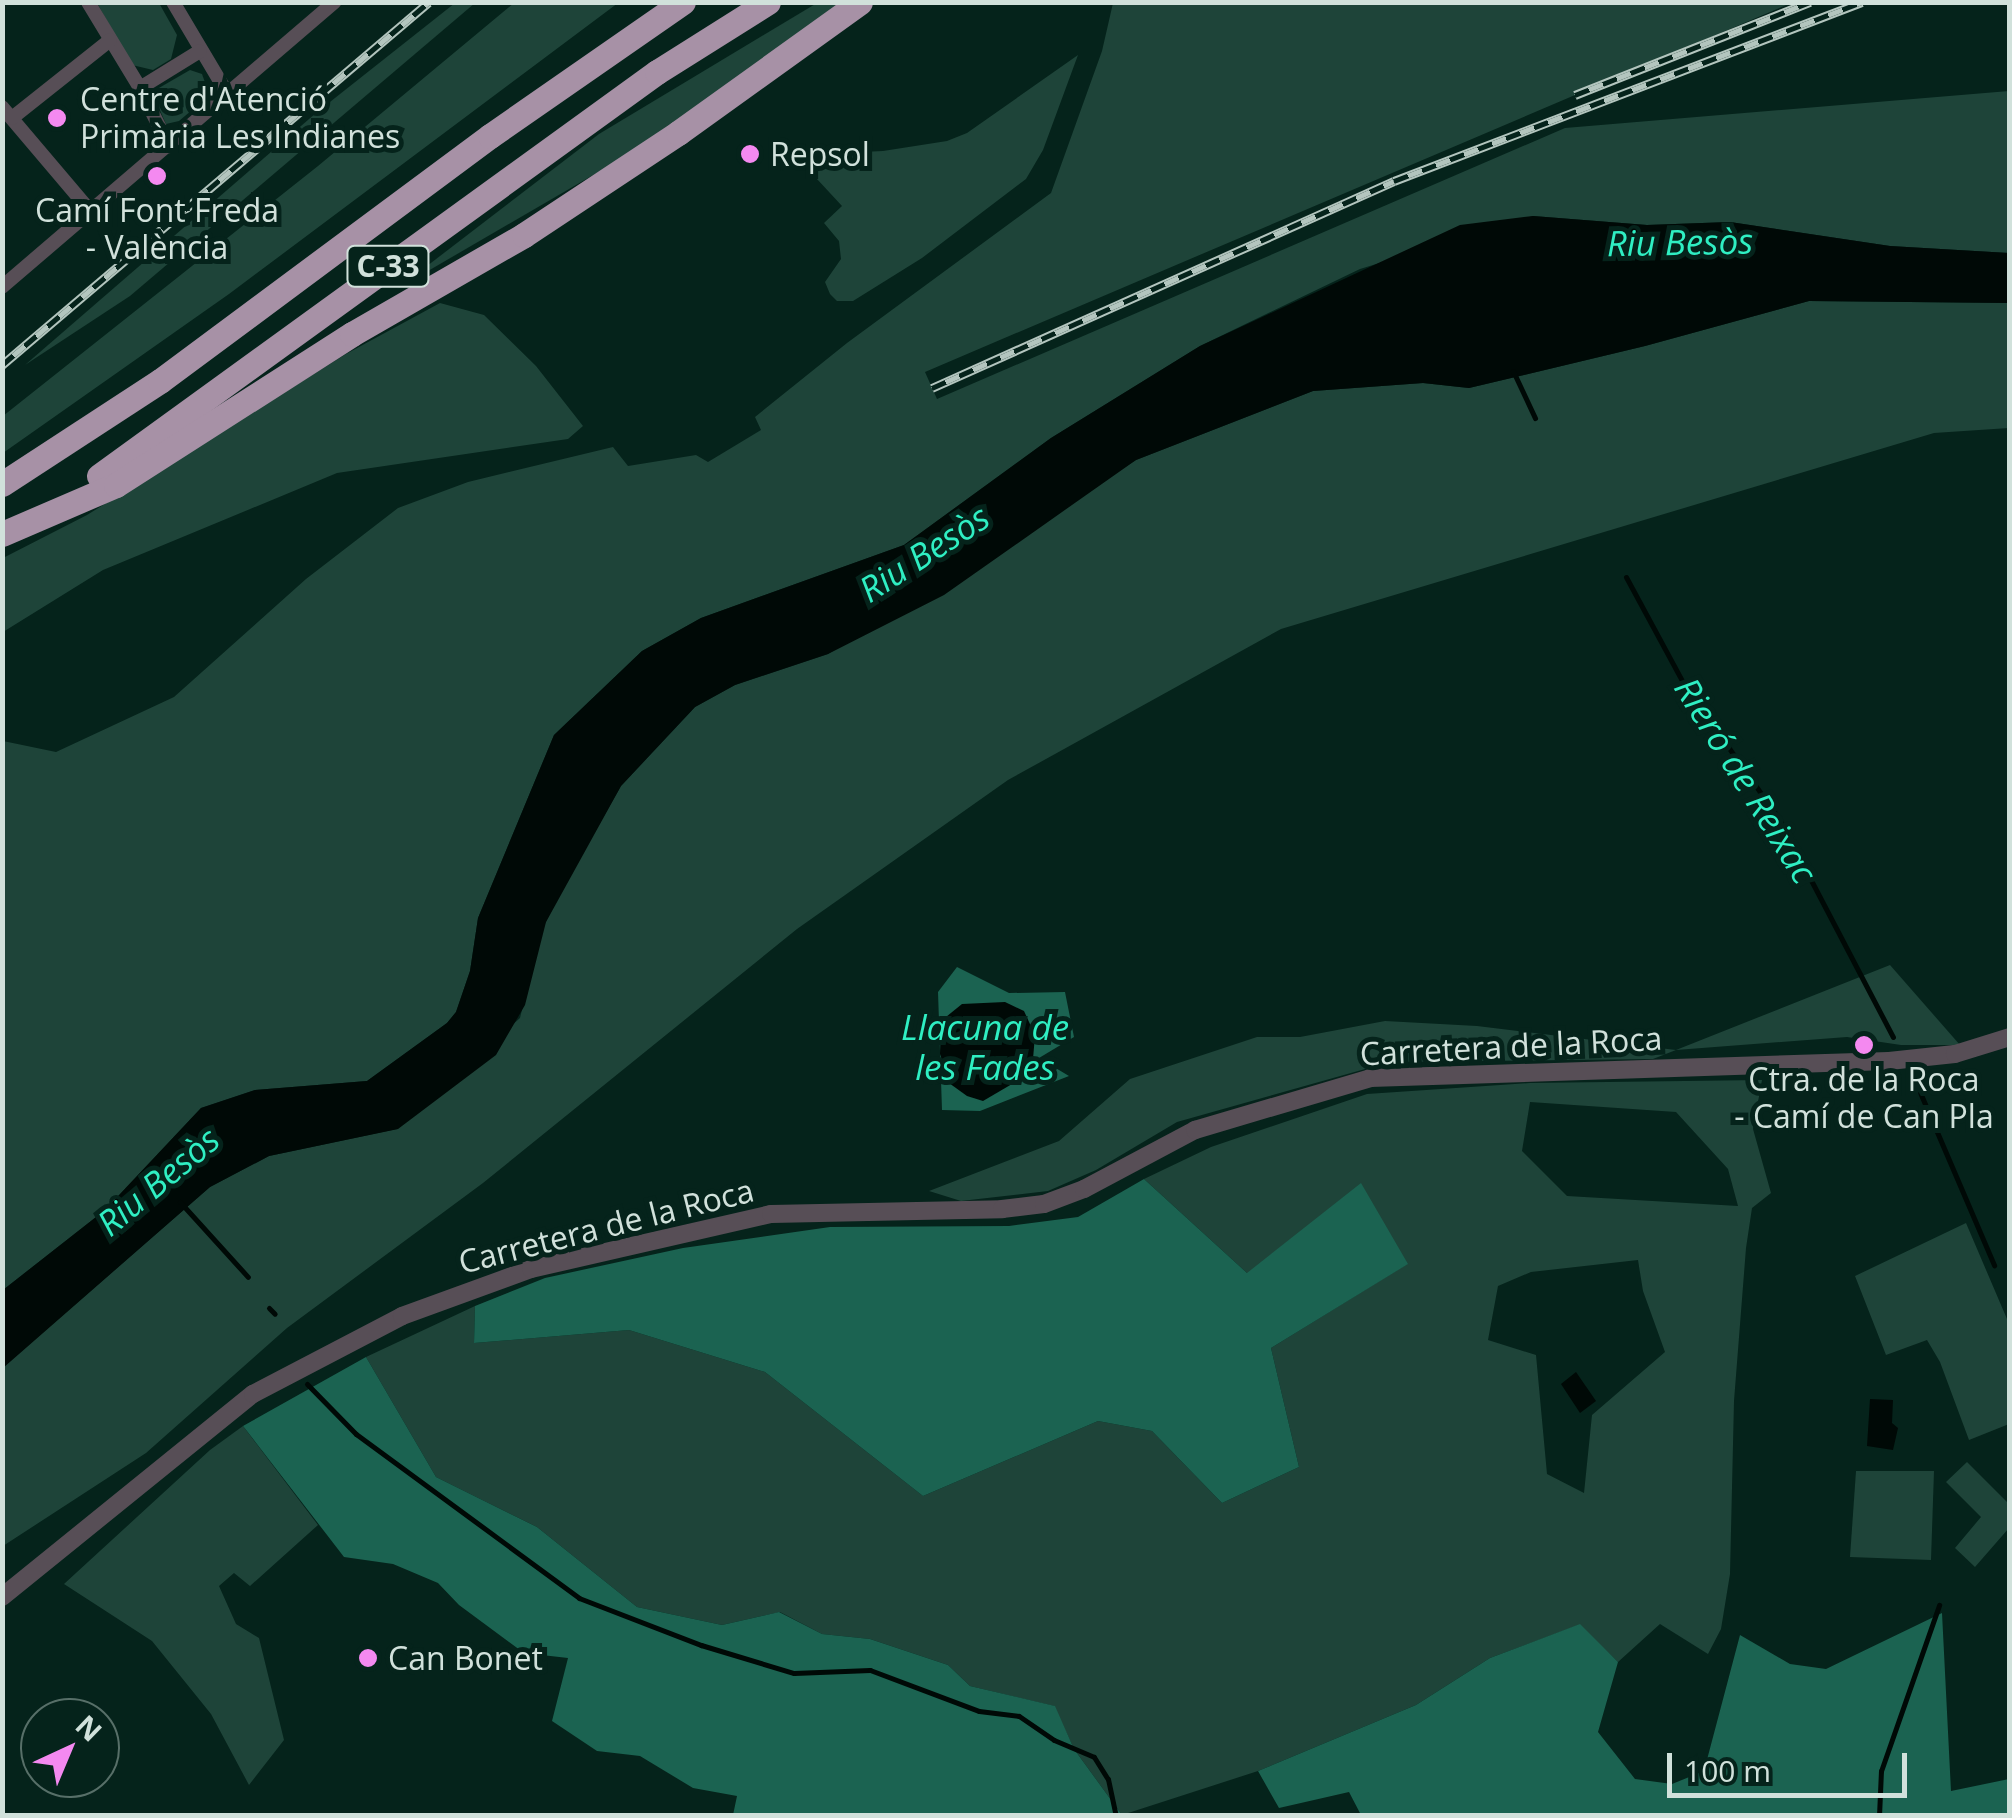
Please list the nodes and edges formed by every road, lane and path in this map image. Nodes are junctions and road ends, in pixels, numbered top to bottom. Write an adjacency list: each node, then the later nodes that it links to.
1 (88, 2): 8 (street)
2 (172, 2): 9 (street)
3 (334, 2): 12 (street)
4 (655, 2): 10 (highway)
5 (684, 2): 10 (highway, C-33)
6 (768, 2): 18 (highway, C-33)
7 (860, 2): 18 (highway)
8 (110, 40): 11 (street); 13 (street)
9 (200, 51): 11 (street); 12 (street)
10 (580, 73): 17 (highway, C-33)
11 (140, 88): 14 (street)
12 (227, 93): 14 (street)
13 (7, 113): 15 (street)
14 (169, 146): 15 (street)
15 (92, 212): 16 (street)
16 (2, 286)
17 (2, 484)
18 (6, 532)
19 (2010, 1037): 20 (street, Carretera de la Roca)
20 (2, 1597)

